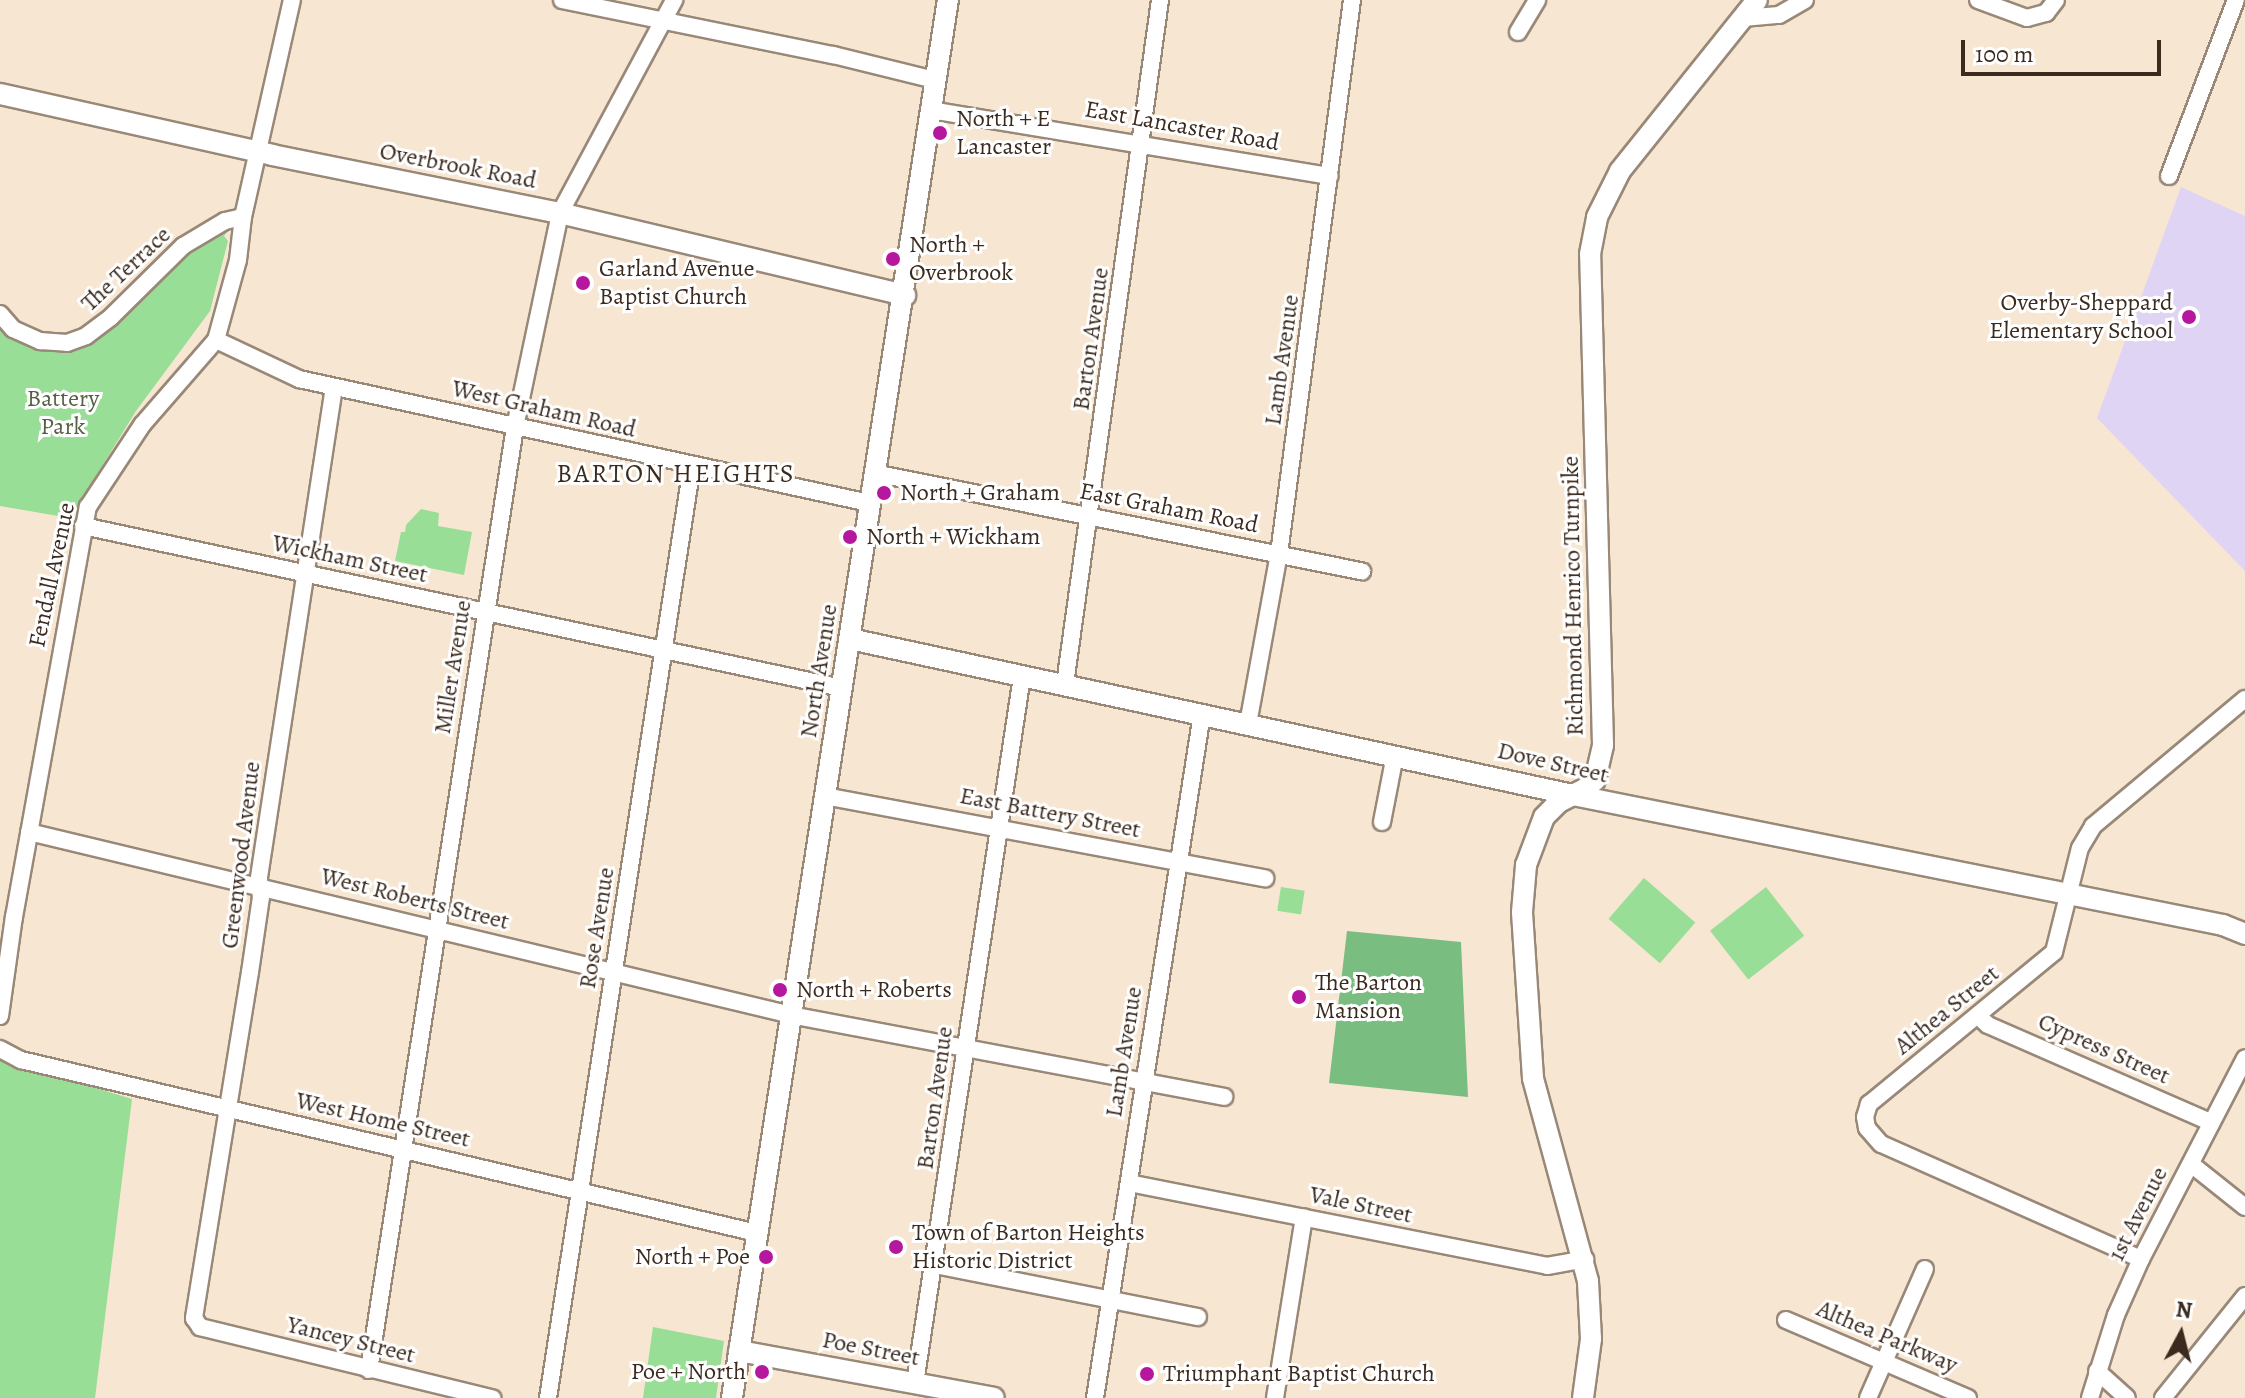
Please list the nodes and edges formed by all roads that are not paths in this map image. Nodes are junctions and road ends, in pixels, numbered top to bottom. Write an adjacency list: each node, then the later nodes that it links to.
1 (292, 0): 20 (street, Fendall Avenue)
2 (562, 0): 14 (street)
3 (674, 0): 14 (street, Miller Avenue)
4 (948, 0): 16 (street, North Avenue)
5 (1160, 0): 19 (street, Barton Avenue)
6 (1352, 0): 21 (street, Lamb Avenue)
7 (1537, 0): 15 (street)
8 (1757, 0): 13 (street, Richmond Henrico Turnpike)
9 (1805, 0): 13 (street)
10 (1978, 0): 11 (street)
11 (2056, 0)
12 (2236, 0): 22 (street)
13 (1743, 18): 48 (street, Richmond Henrico Turnpike)
14 (662, 22): 16 (street); 23 (street, Miller Avenue)
15 (1518, 32)
16 (935, 80): 18 (street, North Avenue)
17 (0, 94): 20 (street, Overbrook Road)
18 (930, 110): 19 (street, East Lancaster Road); 25 (street, North Avenue)
19 (1142, 143): 21 (street, East Lancaster Road); 33 (street, Barton Avenue)
20 (259, 152): 23 (street, Overbrook Road); 24 (street, Fendall Avenue)
21 (1330, 176): 35 (street, Lamb Avenue)
22 (2169, 176)
23 (560, 213): 25 (street, Overbrook Road); 29 (street, Miller Avenue)
24 (243, 217): 26 (street, The Terrace); 27 (street, Fendall Avenue)
25 (905, 295): 31 (street, North Avenue)
26 (0, 314)
27 (216, 340): 28 (street, West Graham Road); 34 (street, Fendall Avenue)
28 (334, 387): 29 (street, West Graham Road); 37 (street, Greenwood Avenue)
29 (515, 427): 30 (street, West Graham Road); 38 (street, Miller Avenue)
30 (692, 466): 32 (street, West Graham Road); 40 (street, Rose Avenue)
31 (874, 473): 32 (street, North Avenue); 33 (street, East Graham Road)
32 (869, 503): 39 (street, North Avenue)
33 (1091, 518): 35 (street, East Graham Road); 42 (street, Barton Avenue)
34 (83, 526): 37 (street, Wickham Street); 52 (street, Fendall Avenue)
35 (1279, 554): 36 (street, East Graham Road); 46 (street, Lamb Avenue)
36 (1362, 571)
37 (306, 574): 38 (street, Wickham Street); 55 (street, Greenwood Avenue)
38 (486, 613): 40 (street, Wickham Street); 57 (street, Miller Avenue)
39 (850, 639): 41 (street, Dove Street); 43 (street, North Avenue)
40 (664, 651): 43 (street, Wickham Street); 59 (street, Rose Avenue)
41 (1022, 676): 42 (street, Dove Street); 51 (street, Barton Avenue)
42 (1065, 684): 45 (street, Dove Street)
43 (842, 688): 49 (street, North Avenue)
44 (2245, 699): 56 (street, Althea Street)
45 (1202, 714): 46 (street, Dove Street); 53 (street, Lamb Avenue)
46 (1248, 724): 47 (street, Dove Street)
47 (1395, 755): 48 (street, Dove Street); 50 (street)
48 (1573, 795): 56 (street, Dove Street); 77 (street, Richmond Henrico Turnpike)
49 (825, 796): 51 (street, East Battery Street); 60 (street, North Avenue)
50 (1382, 822)
51 (998, 827): 53 (street, East Battery Street); 63 (street, Barton Avenue)
52 (29, 832): 55 (street, West Roberts Street); 61 (street, Fendall Avenue)
53 (1178, 861): 54 (street, East Battery Street); 66 (street, Lamb Avenue)
54 (1265, 878)
55 (260, 887): 57 (street, West Roberts Street); 68 (street, Greenwood Avenue)
56 (2070, 897): 58 (street, Dove Street); 62 (street, Althea Street)
57 (437, 930): 59 (street, West Roberts Street); 70 (street, Miller Avenue)
58 (2245, 934)
59 (614, 971): 60 (street, West Roberts Street); 73 (street, Rose Avenue)
60 (791, 1015): 63 (street, West Roberts Street); 76 (street, North Avenue)
61 (0, 1016)
62 (1978, 1016): 69 (street, Cypress Street); 78 (street, Althea Street)
63 (966, 1047): 66 (street, West Roberts Street); 79 (street, Barton Avenue)
64 (0, 1049): 68 (street, West Home Street)
65 (2245, 1058): 69 (street, 1st Avenue)
66 (1143, 1082): 67 (street, West Roberts Street); 72 (street, Lamb Avenue)
67 (1224, 1097)
68 (227, 1108): 70 (street, West Home Street); 85 (street, Greenwood Avenue)
69 (2212, 1123): 71 (street, 1st Avenue)
70 (403, 1150): 73 (street, West Home Street); 88 (street, Miller Avenue)
71 (2191, 1164): 74 (street); 78 (street, 1st Avenue)
72 (1129, 1183): 75 (street, Vale Street); 82 (street, Lamb Avenue)
73 (580, 1192): 76 (street, West Home Street); 92 (street, Rose Avenue)
74 (2245, 1207)
75 (1304, 1217): 77 (street, Vale Street); 96 (street)
76 (757, 1233): 86 (street, North Avenue)
77 (1585, 1259): 97 (street, Richmond Henrico Turnpike)
78 (2141, 1259): 89 (street, 1st Avenue)
79 (935, 1265): 82 (street); 90 (street, Barton Avenue)
80 (1925, 1269): 87 (street)
81 (2245, 1296): 102 (street)
82 (1109, 1298): 83 (street); 95 (street, Lamb Avenue)
83 (1198, 1317)
84 (1786, 1320): 87 (street, Althea Parkway)
85 (200, 1327): 88 (street, Yancey Street)
86 (739, 1351): 90 (street, Poe Street); 93 (street, North Avenue)
87 (1883, 1363): 98 (street); 99 (street, Althea Parkway)
88 (369, 1370): 91 (street, Yancey Street)
89 (2097, 1371): 100 (street, 1st Avenue); 101 (street)
90 (915, 1383): 94 (street, Poe Street)
91 (492, 1398)
92 (548, 1398)
93 (732, 1398)
94 (994, 1398)
95 (1095, 1398)
96 (1275, 1398)
97 (1583, 1398)
98 (1868, 1398)
99 (1968, 1398)
100 (2090, 1398)
101 (2127, 1398)
102 (2163, 1398)

